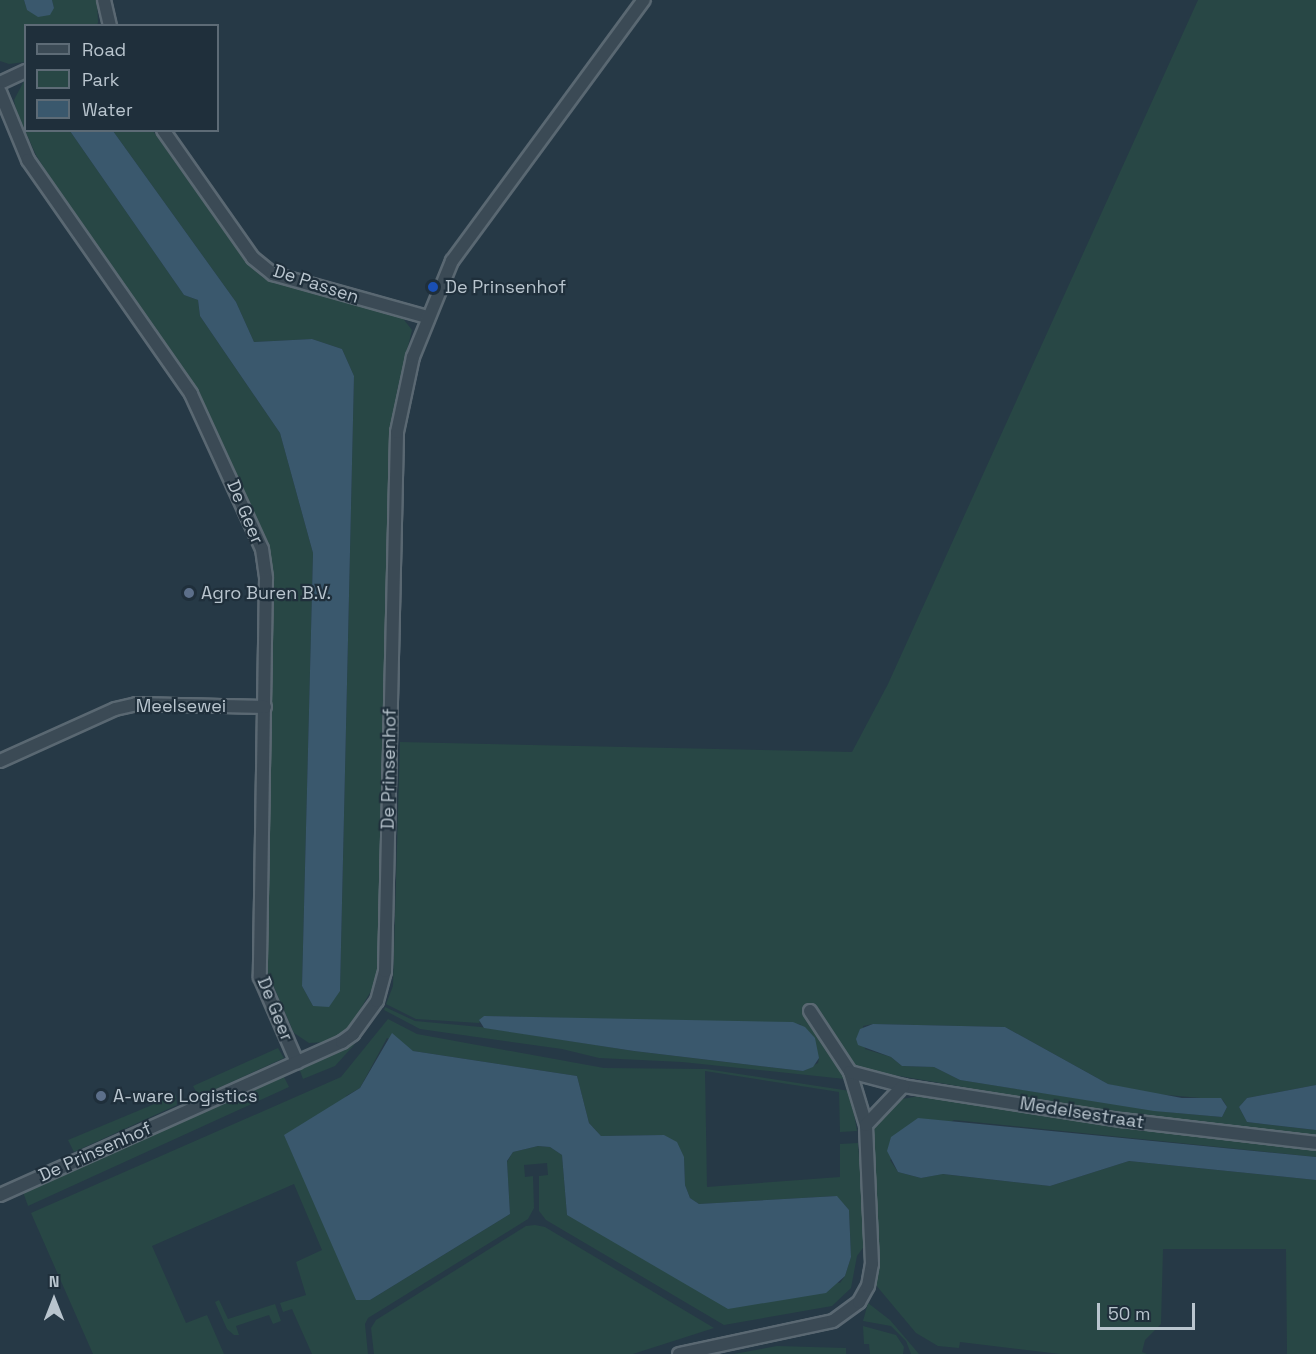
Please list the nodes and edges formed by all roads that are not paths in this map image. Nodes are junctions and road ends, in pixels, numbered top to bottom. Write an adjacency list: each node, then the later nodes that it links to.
1 (104, 0): 3 (street)
2 (644, 0): 8 (street, De Prinsenhof)
3 (110, 24)
4 (24, 72): 5 (street)
5 (0, 83)
6 (0, 93): 9 (street, De Geer)
7 (165, 132): 8 (street, De Passen)
8 (427, 317): 12 (street, De Prinsenhof)
9 (265, 707): 10 (street, Meelsewei); 12 (street, De Geer)
10 (0, 761)
11 (810, 1011): 13 (street)
12 (297, 1062): 17 (street, De Prinsenhof)
13 (850, 1072): 14 (street, Medelsestraat); 15 (street)
14 (903, 1086): 15 (street); 16 (street, Medelsestraat)
15 (866, 1125): 18 (street)
16 (1316, 1143)
17 (0, 1194)
18 (679, 1354)

